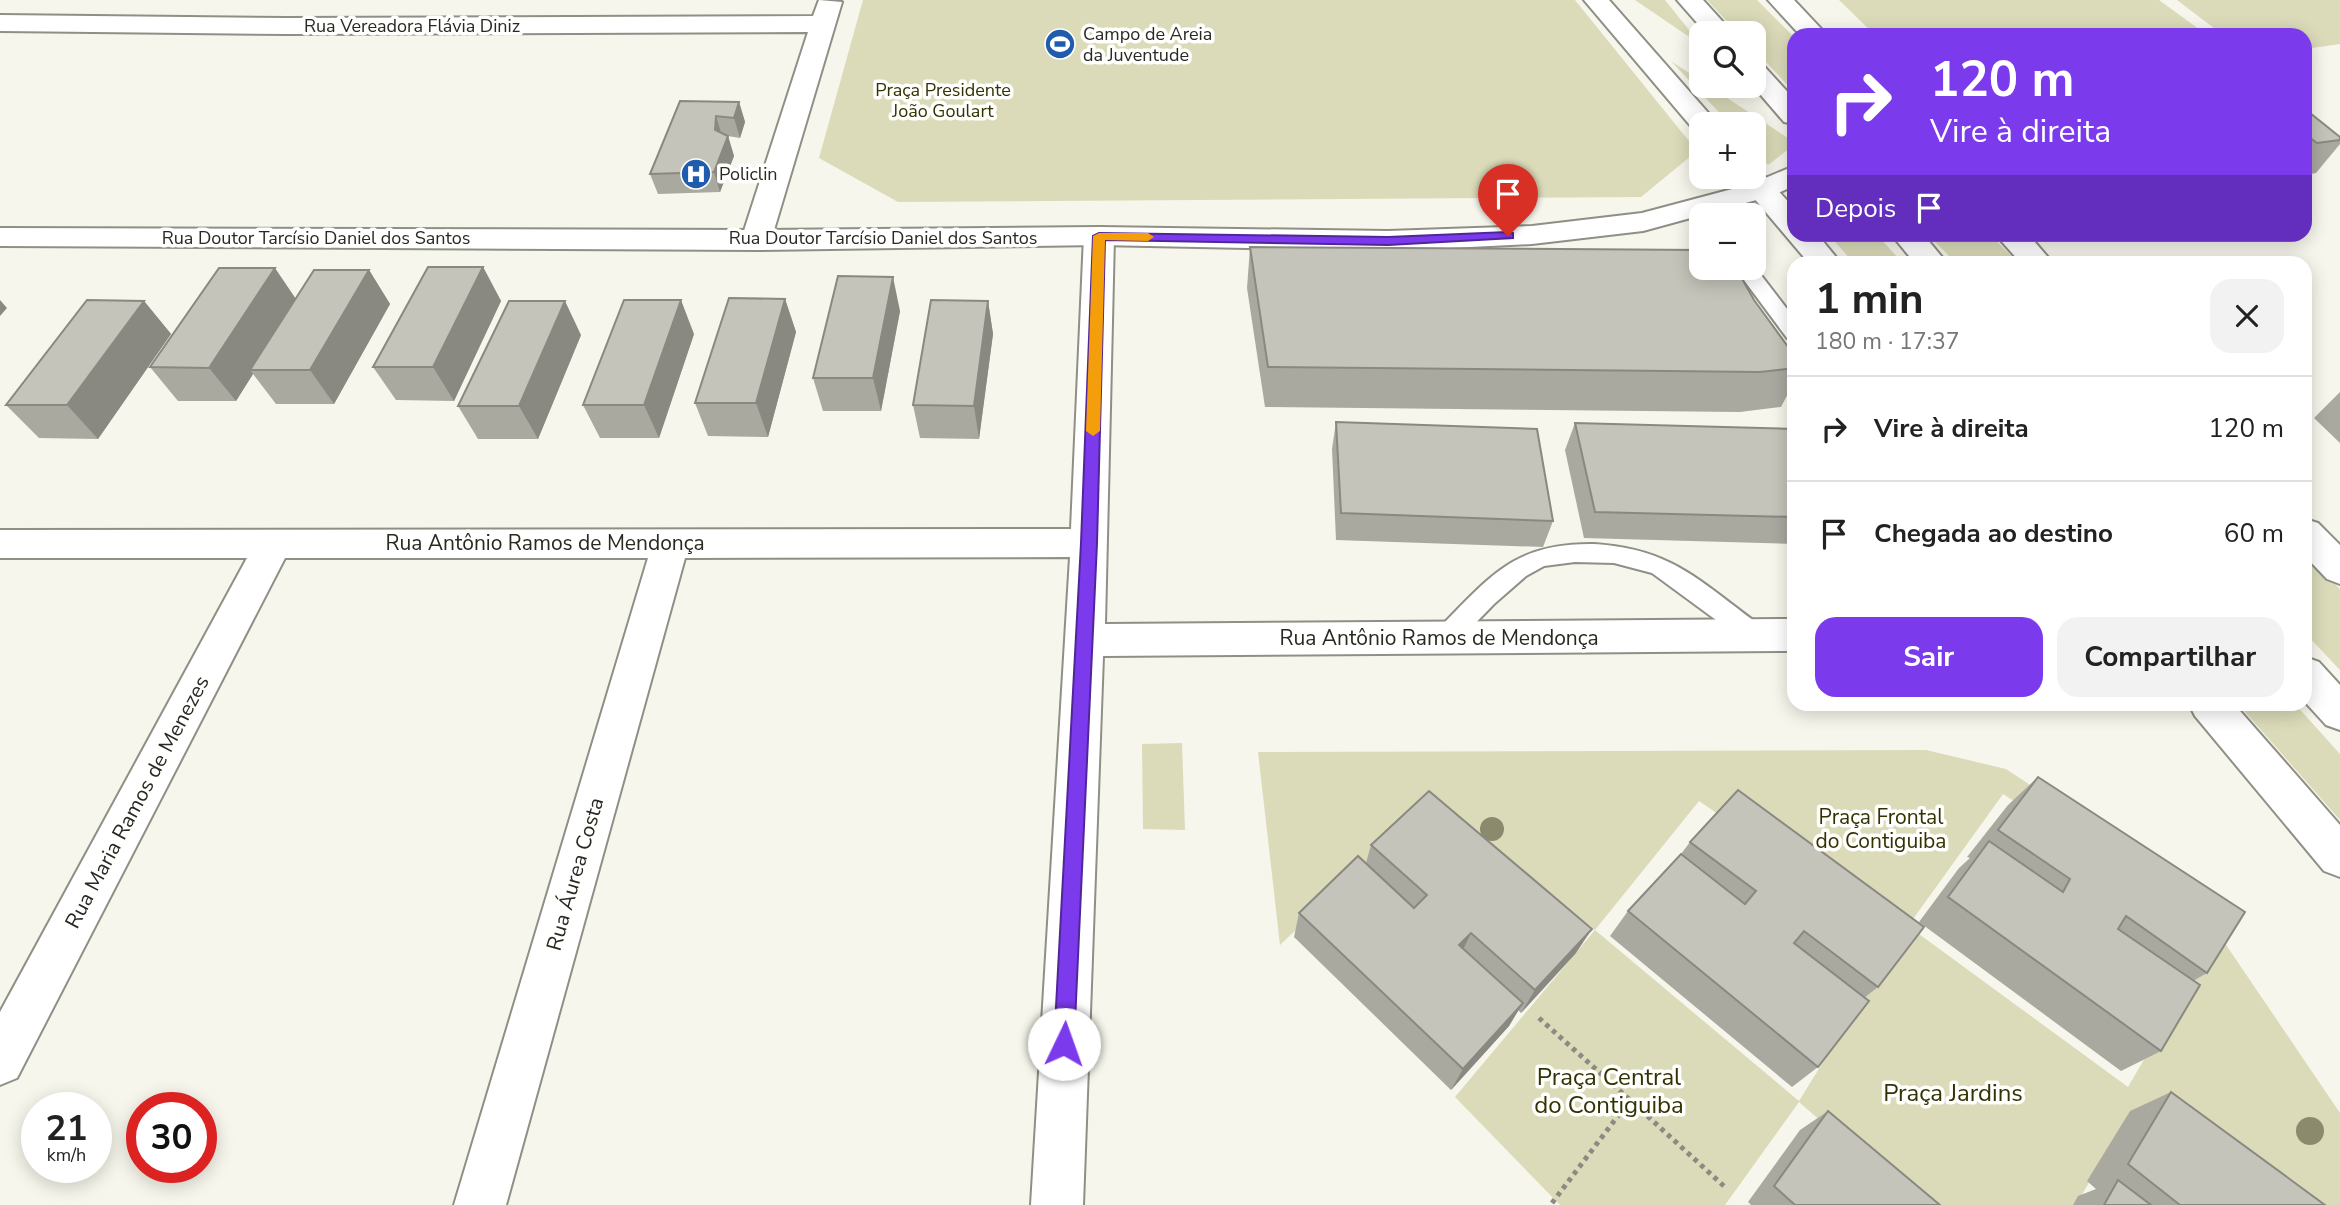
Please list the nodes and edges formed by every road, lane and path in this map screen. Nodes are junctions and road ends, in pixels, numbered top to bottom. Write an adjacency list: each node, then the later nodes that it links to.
1 (51, 0): 10 (street)
2 (307, 0): 11 (street)
3 (567, 0): 12 (street)
4 (1596, 0): 16 (street)
5 (1689, 0): 8 (street)
6 (1780, 0): 13 (street)
7 (827, 12): 12 (street, Rua Vereadora Flávia Diniz); 26 (street)
8 (1709, 21)
9 (0, 23): 10 (street, Rua Vereadora Flávia Diniz)
10 (28, 23): 11 (street, Rua Vereadora Flávia Diniz)
11 (287, 26): 12 (street, Rua Vereadora Flávia Diniz)
12 (552, 26)
13 (1807, 28)
14 (1766, 84): 15 (street)
15 (1787, 108)
16 (1694, 112)
17 (1787, 176): 18 (street, Rua Doutor Tarcísio Daniel dos Santos)
18 (1766, 181)
19 (1744, 189): 21 (street, Rua Doutor Tarcísio Daniel dos Santos)
20 (1760, 189): 23 (street)
21 (1717, 203)
22 (1689, 213): 24 (street, Rua Doutor Tarcísio Daniel dos Santos)
23 (1787, 219)
24 (1099, 236): 26 (street, Rua Doutor Tarcísio Daniel dos Santos); 38 (street)
25 (0, 237): 26 (street, Rua Doutor Tarcísio Daniel dos Santos)
26 (756, 240)
27 (1807, 242): 30 (street)
28 (1913, 242): 31 (street)
29 (2018, 242): 32 (street)
30 (1820, 256)
31 (1926, 256)
32 (2032, 256)
33 (1754, 280): 34 (lane)
34 (1787, 324)
35 (2312, 540): 40 (street)
36 (671, 542): 37 (street, Rua Antônio Ramos de Mendonça); 38 (street, Rua Antônio Ramos de Mendonça); 54 (street, Rua Áurea Costa)
37 (274, 543): 39 (street, Rua Antônio Ramos de Mendonça); 50 (street, Rua Maria Ramos de Menezes)
38 (1089, 543): 44 (street)
39 (0, 544)
40 (2340, 569)
41 (1755, 635): 42 (street, Rua Antônio Ramos de Mendonça); 43 (street, Rua Antônio Ramos de Mendonça); 43 (lane)
42 (1787, 635)
43 (1446, 638): 44 (street, Rua Antônio Ramos de Mendonça)
44 (1084, 640): 55 (street)
45 (2312, 682): 47 (street)
46 (2215, 711): 48 (street)
47 (2340, 713)
48 (2340, 857)
49 (1539, 1018): 51 (path)
50 (0, 1061)
51 (1630, 1100): 52 (path); 53 (path)
52 (1726, 1188)
53 (1552, 1203)
54 (480, 1205)
55 (1057, 1205)

